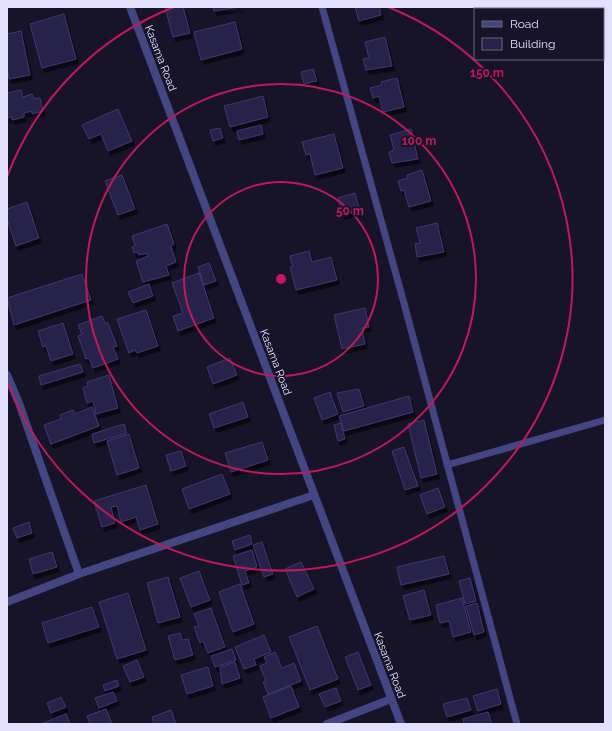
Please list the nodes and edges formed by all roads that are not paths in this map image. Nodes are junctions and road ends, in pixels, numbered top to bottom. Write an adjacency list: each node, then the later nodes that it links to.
1 (130, 7): 6 (street, Kasama Road)
2 (322, 7): 5 (lane)
3 (7, 375): 7 (street)
4 (605, 420): 5 (lane)
5 (448, 465): 12 (lane)
6 (314, 495): 7 (street); 9 (street, Kasama Road)
7 (79, 574): 8 (street)
8 (7, 602)
9 (391, 699): 10 (street); 11 (street, Kasama Road)
10 (327, 724)
11 (401, 724)
12 (517, 724)

